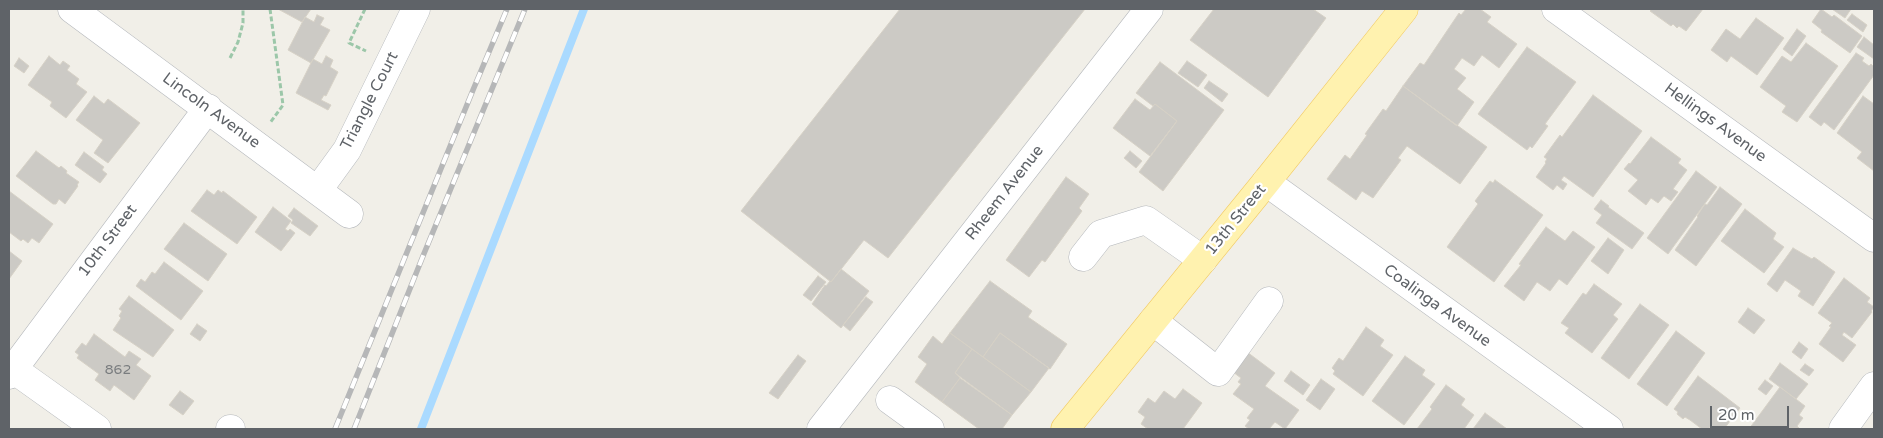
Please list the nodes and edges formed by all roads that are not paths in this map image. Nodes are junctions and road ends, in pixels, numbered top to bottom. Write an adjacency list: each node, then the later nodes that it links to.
1 (72, 9): 6 (street, Lincoln Avenue)
2 (416, 9): 8 (street, Triangle Court)
3 (1149, 9): 20 (street, Rheem Avenue)
4 (1404, 9): 7 (main road, 13th Street)
5 (1556, 9): 10 (street, Hellings Avenue)
6 (208, 108): 8 (street, Lincoln Avenue); 15 (street, 10th Street)
7 (1266, 182): 12 (main road, 13th Street); 22 (street, Coalinga Avenue)
8 (318, 190): 9 (street, Lincoln Avenue)
9 (349, 214)
10 (1874, 238)
11 (1083, 257): 12 (street)
12 (1203, 260): 14 (main road, 13th Street)
13 (1269, 301): 14 (street)
14 (1153, 321): 18 (main road, 13th Street)
15 (11, 372): 19 (street)
16 (1874, 386): 23 (street)
17 (890, 400): 21 (street)
18 (1070, 428)
19 (96, 429)
20 (821, 429)
21 (930, 429)
22 (1609, 429)
23 (1843, 429)

